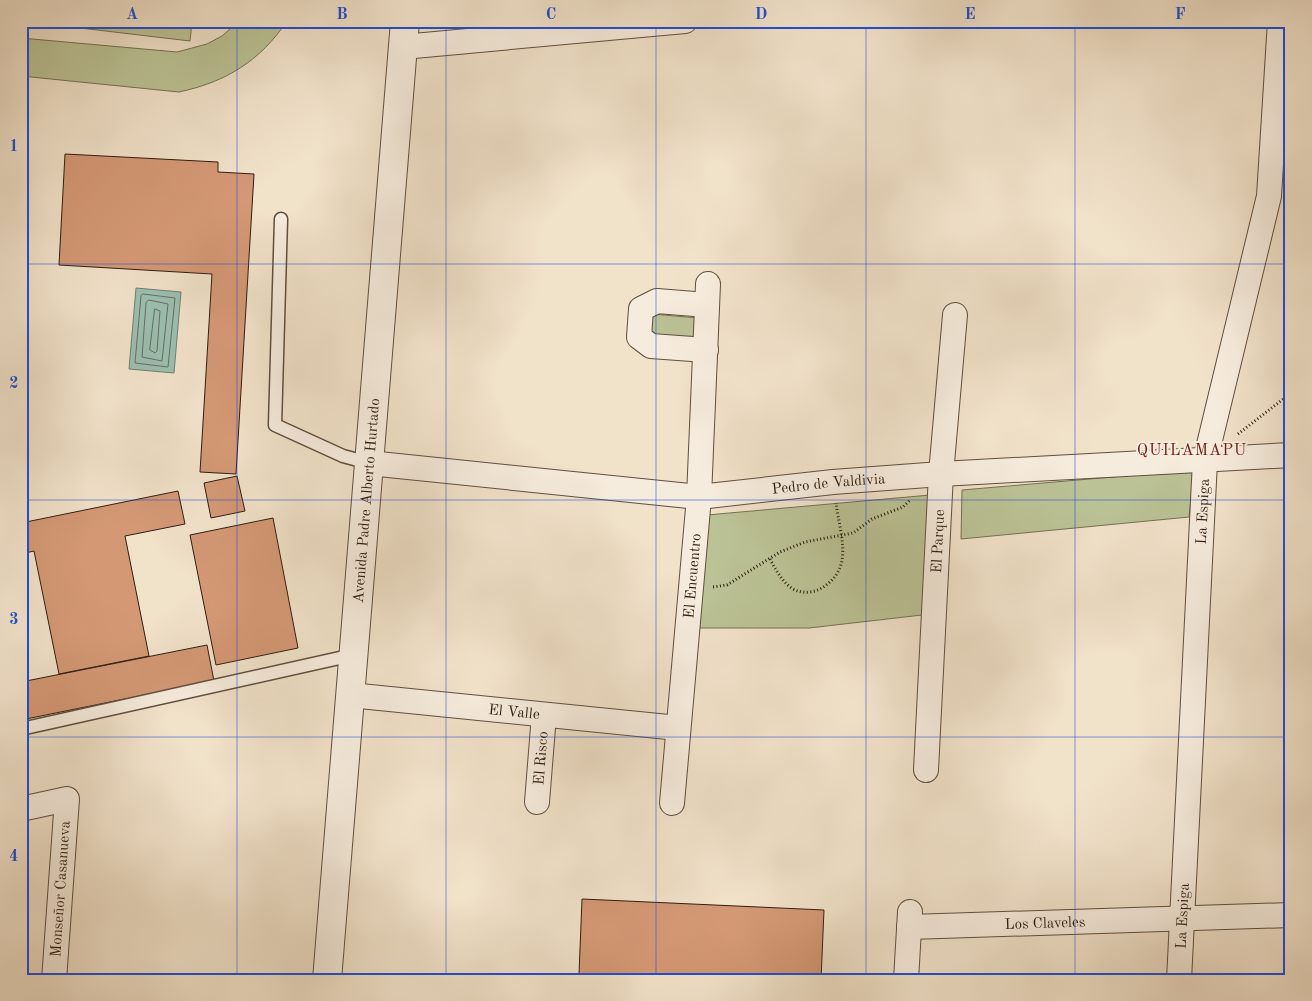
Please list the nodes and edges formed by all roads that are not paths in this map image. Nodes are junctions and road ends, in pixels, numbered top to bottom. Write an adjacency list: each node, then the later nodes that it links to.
1 (685, 21): 3 (street)
2 (1280, 21): 9 (street, La Espiga)
3 (572, 26): 4 (street)
4 (404, 34): 10 (street, Avenida Padre Alberto Hurtado)
5 (281, 219): 10 (lane)
6 (955, 315): 11 (street, El Parque)
7 (706, 350): 7 (street, El Encuentro); 12 (street, El Encuentro)
8 (1291, 455): 9 (street, Pedro de Valdivia)
9 (1205, 460): 11 (street, Pedro de Valdivia); 23 (street, La Espiga)
10 (369, 462): 12 (street, Pedro de Valdivia); 13 (street, Avenida Padre Alberto Hurtado)
11 (941, 474): 12 (street, Pedro de Valdivia); 18 (street, El Parque)
12 (699, 497): 16 (street, El Encuentro)
13 (353, 655): 14 (street, Avenida Padre Alberto Hurtado); 17 (lane)
14 (350, 695): 15 (street, El Valle); 25 (street, Avenida Padre Alberto Hurtado)
15 (544, 715): 16 (street, El Valle); 19 (street, El Risco)
16 (678, 728): 20 (street, El Encuentro)
17 (21, 729)
18 (926, 770)
19 (537, 802)
20 (672, 803)
21 (21, 809): 24 (street, Monseñor Casanueva)
22 (1291, 915): 23 (street, Los Claveles)
23 (1182, 919): 26 (street, Los Claveles); 27 (street, La Espiga)
24 (54, 980)
25 (327, 980)
26 (906, 980)
27 (1179, 980)

